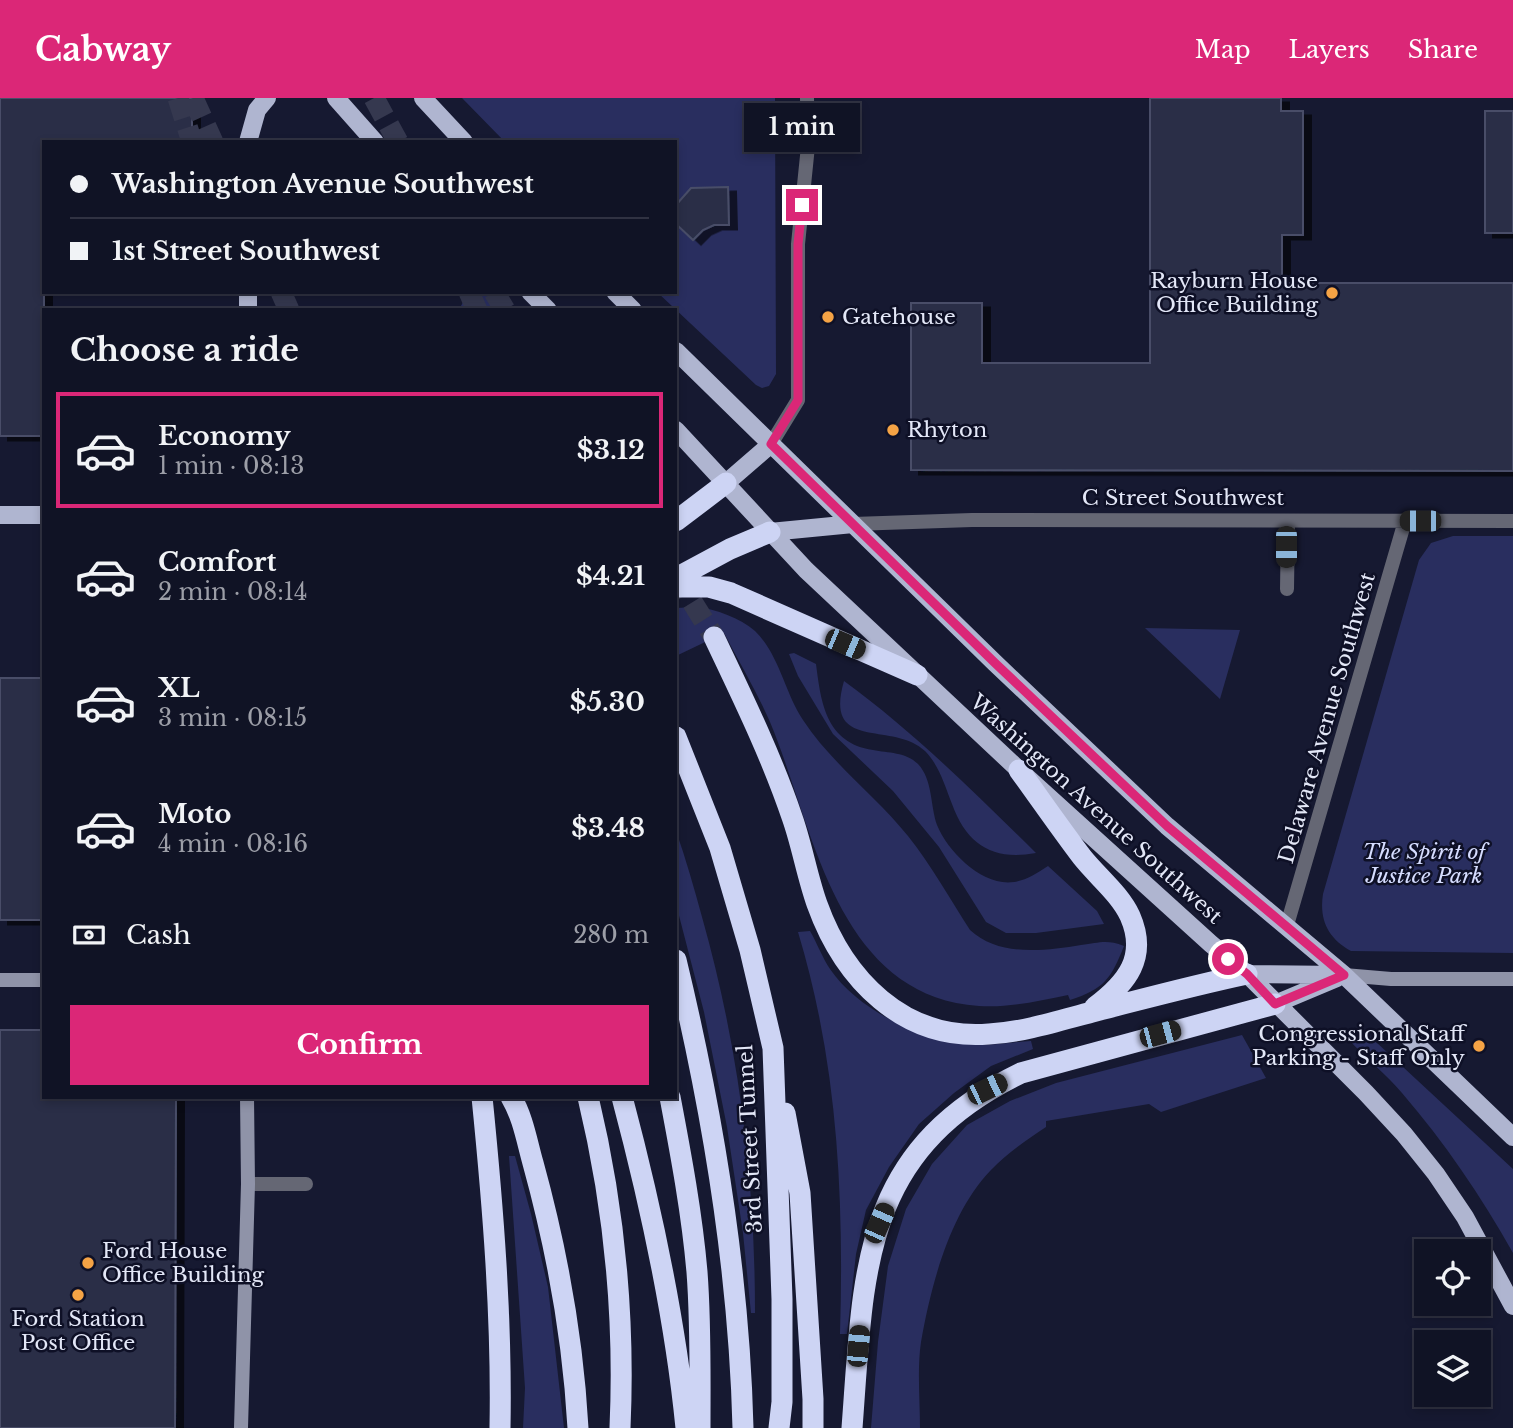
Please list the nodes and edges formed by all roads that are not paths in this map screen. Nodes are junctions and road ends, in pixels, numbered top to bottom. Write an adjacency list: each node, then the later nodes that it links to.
1 (267, 98): 5 (main road)
2 (336, 98): 6 (main road)
3 (423, 98): 7 (main road)
4 (807, 98): 14 (street)
5 (249, 140)
6 (373, 140)
7 (462, 140)
8 (532, 294): 10 (main road)
9 (617, 294): 11 (main road)
10 (546, 308)
11 (631, 308)
12 (677, 352): 14 (main road, Washington Avenue Southwest)
13 (677, 431): 15 (main road, Washington Avenue Southwest)
14 (771, 444): 15 (main road); 22 (main road, Washington Avenue Southwest)
15 (726, 484): 18 (highway); 23 (main road, Washington Avenue Southwest)
16 (0, 515): 17 (main road)
17 (42, 515)
18 (677, 520)
19 (1288, 521): 20 (street, C Street Southwest); 22 (street, C Street Southwest); 26 (street)
20 (1405, 521): 21 (street, C Street Southwest); 31 (street, Delaware Avenue Southwest)
21 (1513, 521)
22 (853, 524): 23 (main road); 31 (main road, Washington Avenue Southwest)
23 (770, 532): 24 (highway); 28 (main road, Washington Avenue Southwest)
24 (677, 577)
25 (677, 587): 28 (highway)
26 (1286, 589)
27 (714, 637): 39 (highway)
28 (917, 675): 30 (main road, Washington Avenue Southwest)
29 (677, 740): 40 (highway, 3rd Street Tunnel)
30 (1018, 769): 33 (main road, Washington Avenue Southwest); 39 (highway)
31 (1287, 925): 34 (main road, Washington Avenue Southwest)
32 (677, 964): 57 (highway)
33 (1247, 974): 34 (main road); 38 (main road, Washington Avenue Southwest); 39 (highway)
34 (1344, 975): 35 (street); 38 (main road); 47 (main road, Washington Avenue Southwest)
35 (1513, 979)
36 (0, 980): 37 (street)
37 (42, 980)
38 (1275, 1004): 50 (main road, Washington Avenue Southwest); 60 (highway)
39 (1087, 1014)
40 (774, 1048): 58 (highway, 3rd Street Tunnel); 59 (highway)
41 (247, 1099): 48 (street)
42 (482, 1099): 52 (highway)
43 (513, 1099): 53 (highway)
44 (588, 1099): 54 (highway)
45 (623, 1099): 55 (highway)
46 (670, 1099): 56 (highway)
47 (1513, 1137)
48 (247, 1184): 49 (street); 51 (street)
49 (306, 1184)
50 (1513, 1306)
51 (241, 1428)
52 (500, 1428)
53 (578, 1428)
54 (620, 1428)
55 (686, 1428)
56 (701, 1428)
57 (743, 1428)
58 (779, 1428)
59 (813, 1428)
60 (852, 1428)

